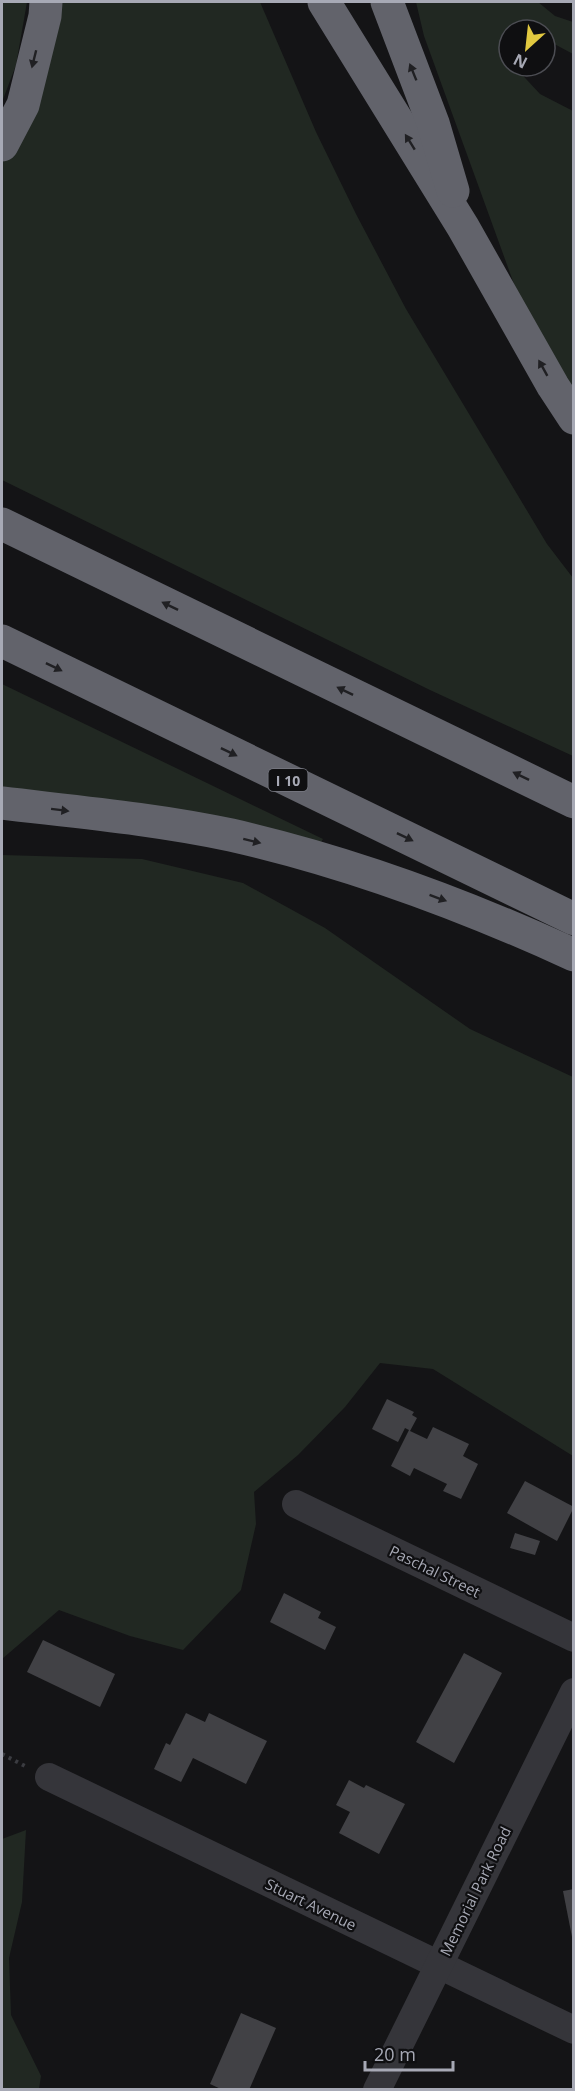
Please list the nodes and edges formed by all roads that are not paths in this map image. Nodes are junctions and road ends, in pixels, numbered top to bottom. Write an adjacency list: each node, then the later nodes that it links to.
1 (45, 2): 4 (highway, one-way to 4)
2 (324, 2): 5 (highway, one-way to 2)
3 (387, 2): 5 (highway, one-way to 3)
4 (2, 145)
5 (463, 227): 6 (highway, one-way to 5)
6 (573, 418)
7 (2, 524): 9 (highway, one-way to 7)
8 (2, 641): 11 (highway, I 10, one-way to 11)
9 (573, 802)
10 (2, 803): 12 (highway, one-way to 12)
11 (573, 919)
12 (573, 955)
13 (296, 1504): 14 (street, Paschal Street)
14 (573, 1638)
15 (573, 1692): 17 (street, Memorial Park Road)
16 (49, 1777): 17 (street, Stuart Avenue)
17 (438, 1966): 18 (street, Stuart Avenue); 19 (street, Memorial Park Road)
18 (573, 2030)
19 (377, 2090)

